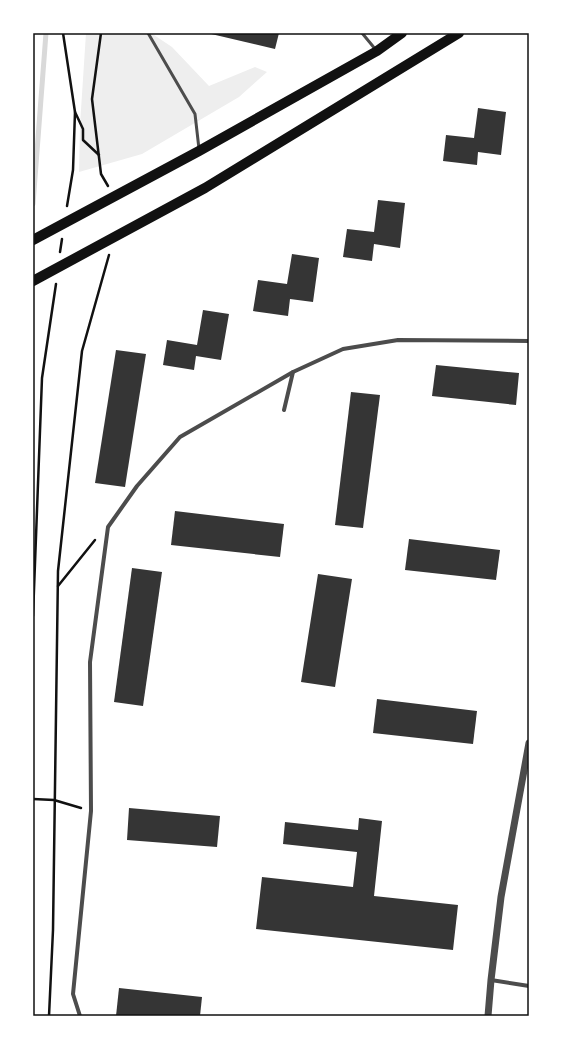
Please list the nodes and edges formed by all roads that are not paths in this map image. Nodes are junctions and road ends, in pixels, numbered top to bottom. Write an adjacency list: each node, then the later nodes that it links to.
1 (148, 33): 6 (lane)
2 (362, 33): 5 (lane)
3 (402, 33): 5 (main road)
4 (459, 33): 8 (main road)
5 (377, 51): 6 (main road)
6 (199, 151): 7 (main road)
7 (33, 240)
8 (33, 281)
9 (529, 341): 10 (street)
10 (293, 372): 11 (street); 15 (street)
11 (284, 410)
12 (529, 743): 13 (street)
13 (491, 980): 14 (street); 16 (street)
14 (529, 986)
15 (80, 1016)
16 (488, 1016)

